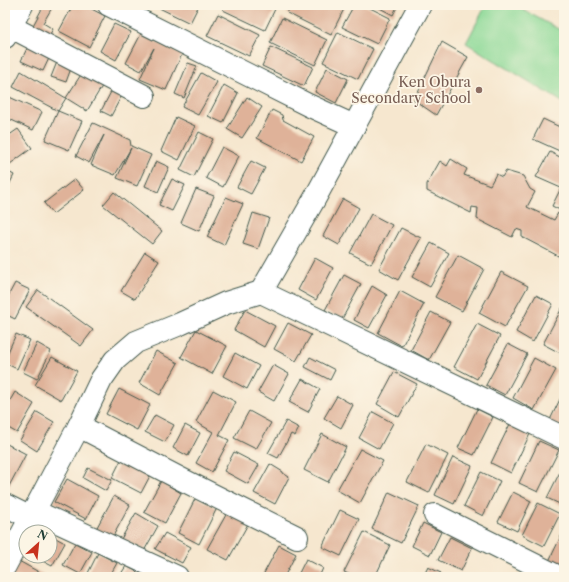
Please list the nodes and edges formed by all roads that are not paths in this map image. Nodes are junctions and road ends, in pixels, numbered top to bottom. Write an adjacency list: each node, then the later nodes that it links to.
1 (22, 5): 4 (street)
2 (109, 5): 6 (street)
3 (420, 5): 6 (street)
4 (7, 27): 5 (street)
5 (144, 96)
6 (354, 126): 7 (street)
7 (260, 292): 8 (street); 9 (street)
8 (81, 422): 11 (street); 13 (street)
9 (564, 438)
10 (5, 505): 11 (street)
11 (32, 514): 14 (street); 15 (street)
12 (435, 516): 16 (street)
13 (297, 537)
14 (5, 566)
15 (177, 577)
16 (559, 577)

